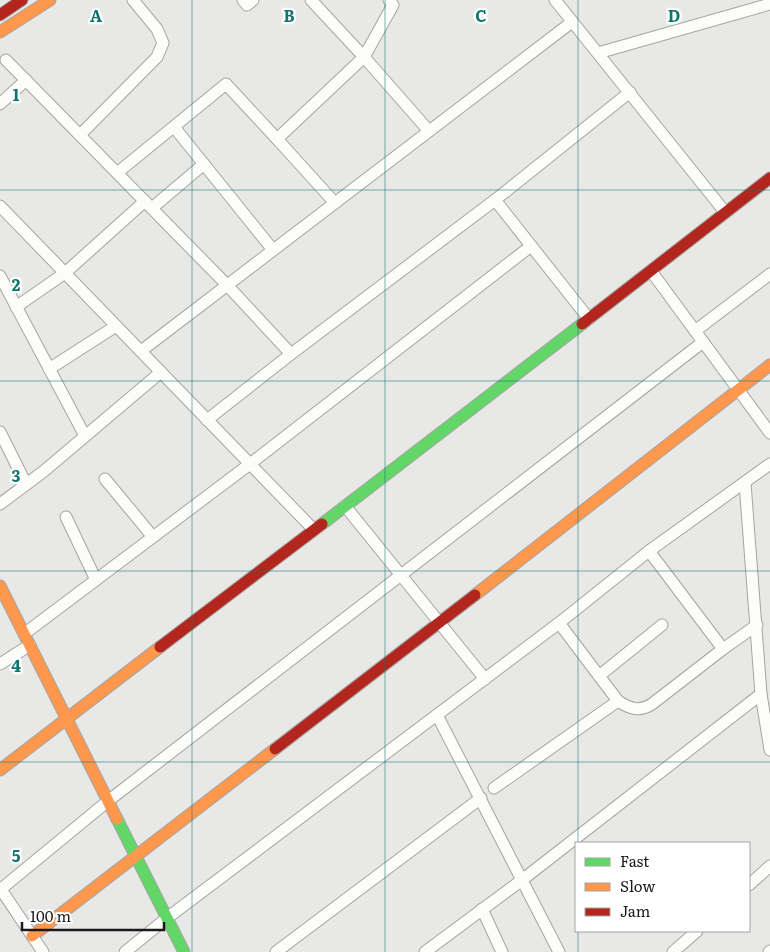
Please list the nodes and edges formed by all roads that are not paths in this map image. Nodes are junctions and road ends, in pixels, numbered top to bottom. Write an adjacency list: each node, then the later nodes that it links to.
1 (22, 0): 10 (street)
2 (50, 0): 12 (street)
3 (133, 0): 21 (street)
4 (242, 0): 5 (street)
5 (253, 0)
6 (311, 0): 14 (street)
7 (389, 0): 14 (street)
8 (555, 0): 11 (street)
9 (770, 4): 13 (street)
10 (0, 16)
11 (572, 22): 13 (street); 20 (street)
12 (0, 32)
13 (598, 53): 17 (street)
14 (364, 57): 20 (street); 22 (street)
15 (6, 60): 16 (street)
16 (26, 80): 18 (street); 21 (street)
17 (630, 92): 26 (street); 30 (street)
18 (0, 104)
19 (174, 127): 22 (street); 23 (street); 24 (street)
20 (429, 131): 27 (street)
21 (80, 135): 24 (street)
22 (277, 139): 27 (street)
23 (204, 164): 28 (street); 32 (street)
24 (117, 173): 28 (street)
25 (770, 178): 30 (street)
26 (495, 200): 31 (street); 44 (street)
27 (335, 203): 32 (street)
28 (148, 204): 34 (street); 37 (street)
29 (0, 206): 34 (street)
30 (725, 212): 33 (street)
31 (531, 246): 39 (street); 53 (street)
32 (272, 250): 37 (street)
33 (651, 271): 39 (street); 41 (street)
34 (65, 273): 38 (street); 40 (street)
35 (770, 274): 41 (street)
36 (0, 276): 38 (street)
37 (227, 285): 43 (street); 44 (street)
38 (16, 307): 46 (street)
39 (589, 319): 59 (street)
40 (116, 326): 43 (street); 46 (street)
41 (695, 331): 42 (street)
42 (703, 342): 48 (street); 64 (street)
43 (141, 351): 47 (street)
44 (291, 354): 49 (street)
45 (770, 365): 48 (street)
46 (49, 369): 52 (street)
47 (161, 372): 49 (street); 52 (street)
48 (738, 389): 51 (street); 67 (street)
49 (207, 420): 53 (street)
50 (0, 432): 57 (street)
51 (770, 433)
52 (85, 436): 57 (street)
53 (250, 464): 61 (street); 62 (street)
54 (770, 464): 56 (street)
55 (105, 479): 62 (street)
56 (745, 483): 63 (street); 70 (street)
57 (26, 484): 58 (street)
58 (0, 504)
59 (345, 506): 61 (street); 64 (street)
60 (66, 517): 65 (street)
61 (314, 530): 81 (street)
62 (153, 537): 65 (street)
63 (649, 551): 68 (street); 73 (street)
64 (401, 575): 67 (street); 86 (street)
65 (96, 580): 71 (street)
66 (0, 586): 71 (street)
67 (438, 623): 76 (street); 87 (street)
68 (559, 624): 75 (street); 76 (street)
69 (662, 625): 75 (street)
70 (757, 625): 73 (street); 77 (street)
71 (24, 634): 72 (street)
72 (30, 645): 74 (street); 81 (street)
73 (723, 649): 78 (street)
74 (0, 664)
75 (599, 676): 78 (street)
76 (485, 680): 80 (street)
77 (760, 694): 79 (street); 89 (street)
78 (618, 702): 84 (street)
79 (766, 712): 82 (street)
80 (437, 715): 85 (street); 93 (street)
81 (67, 718): 83 (street); 86 (street)
82 (770, 750)
83 (0, 770)
84 (494, 788)
85 (481, 798): 89 (street); 99 (street)
86 (108, 801): 87 (street); 91 (street)
87 (136, 856): 93 (street); 95 (street)
88 (770, 866): 90 (street)
89 (522, 880): 92 (street); 102 (street)
90 (750, 884)
91 (0, 889): 95 (street)
92 (482, 909): 100 (street); 101 (street)
93 (167, 918): 97 (street); 98 (street)
94 (696, 932): 103 (street)
95 (32, 936): 96 (street)
96 (43, 952)
97 (125, 952)
98 (184, 952)
99 (276, 952)
100 (424, 952)
101 (502, 952)
102 (559, 952)
103 (673, 952)

